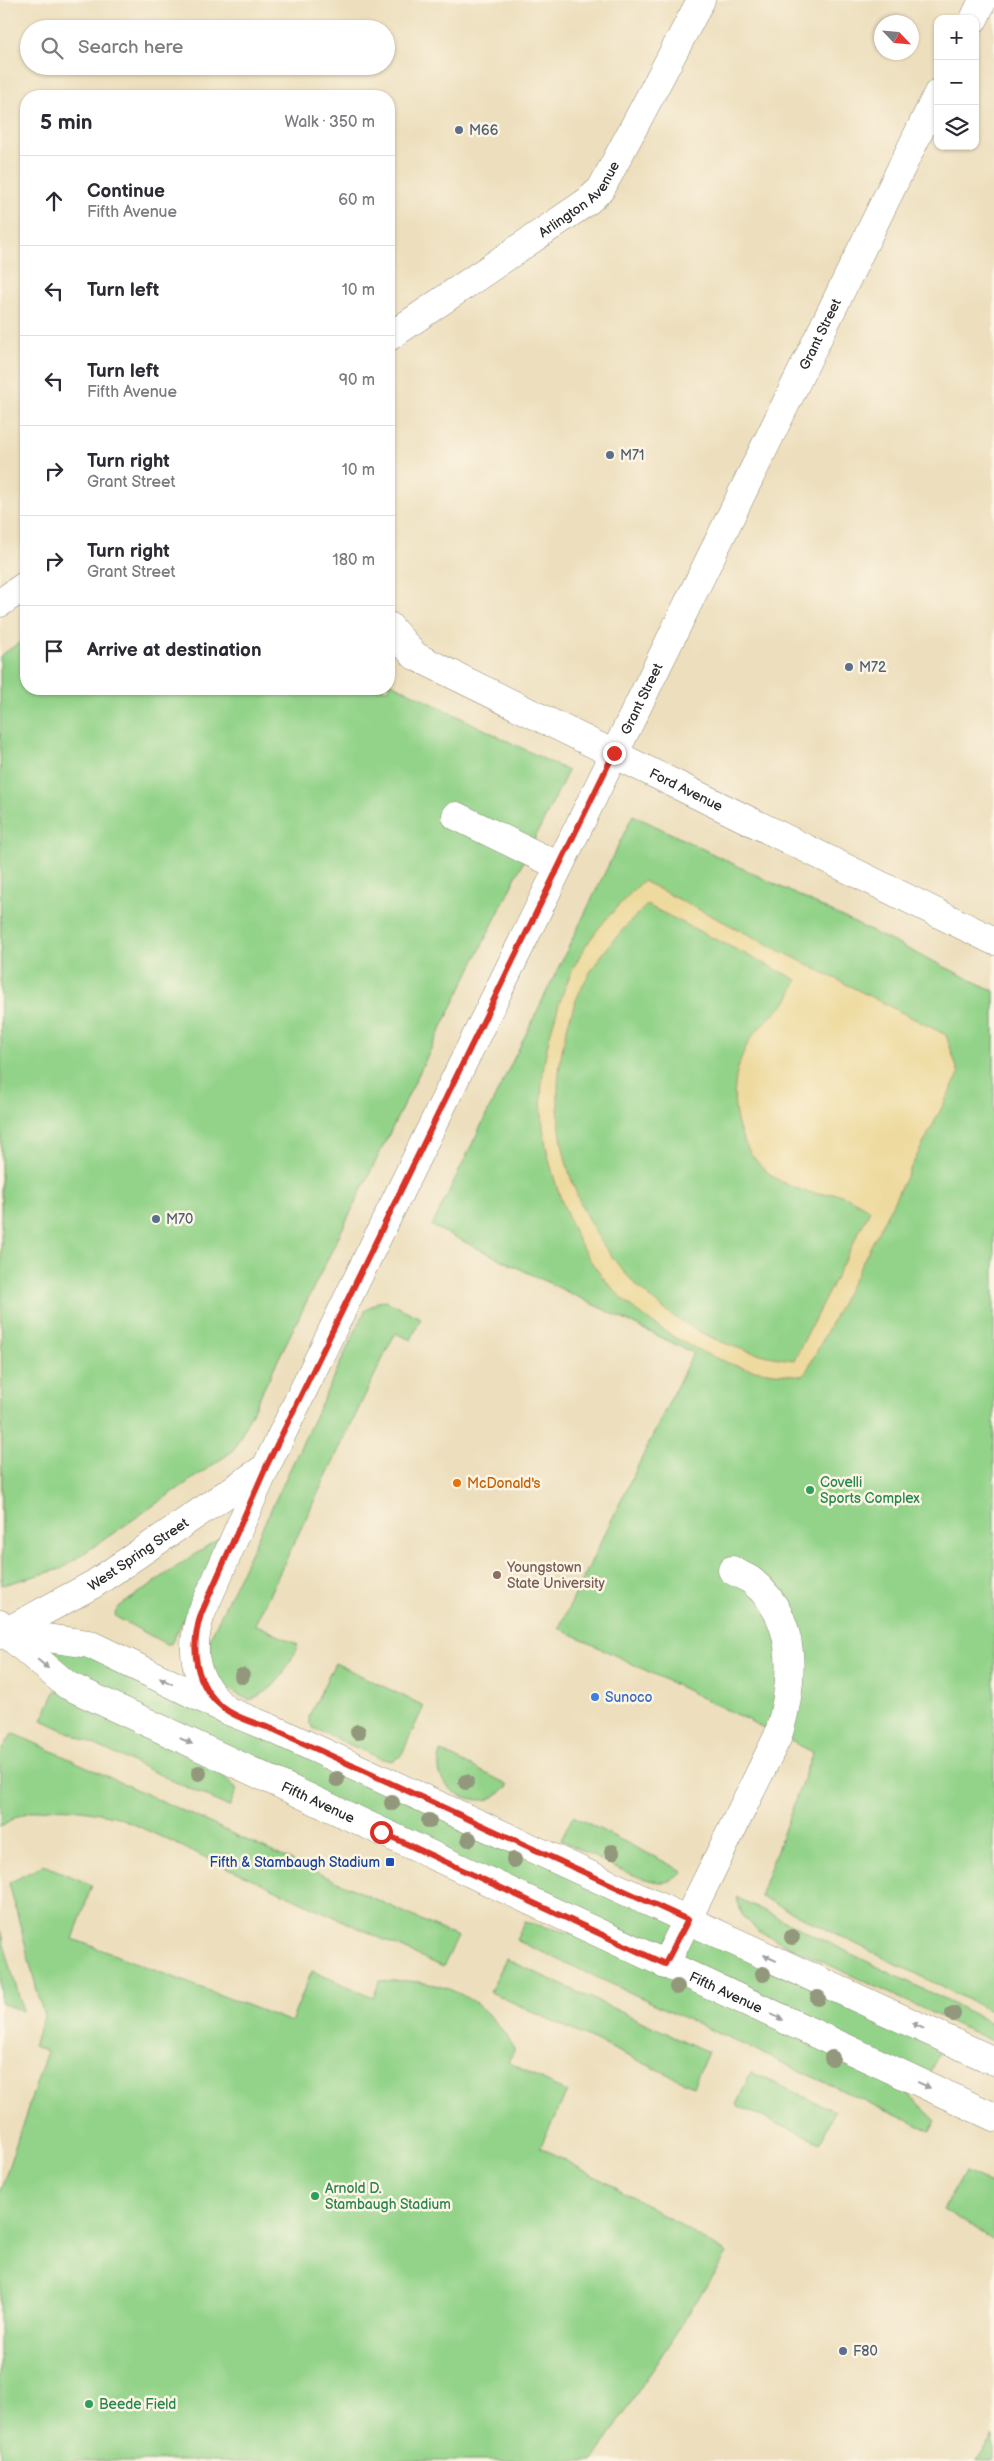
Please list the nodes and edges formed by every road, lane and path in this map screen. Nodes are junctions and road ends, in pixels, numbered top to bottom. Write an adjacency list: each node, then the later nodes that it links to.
1 (701, 0): 5 (street, Arlington Avenue)
2 (983, 0): 3 (street)
3 (976, 15)
4 (934, 101): 9 (street, Grant Street)
5 (395, 333)
6 (20, 589): 7 (street)
7 (0, 603)
8 (395, 633): 9 (street, Ford Avenue)
9 (614, 753): 11 (street, Grant Street); 12 (street, Ford Avenue)
10 (456, 816): 11 (street)
11 (559, 866): 13 (street, Grant Street)
12 (994, 941)
13 (266, 1467): 15 (street, West Spring Street); 16 (street, Grant Street)
14 (732, 1570): 17 (street)
15 (1, 1632): 16 (street, one-way to 15); 18 (street, Fifth Avenue, one-way to 18)
16 (226, 1710): 17 (street)
17 (688, 1920): 18 (street); 19 (street, one-way to 17)
18 (665, 1964): 20 (street, Fifth Avenue, one-way to 20)
19 (994, 2061)
20 (994, 2118)

